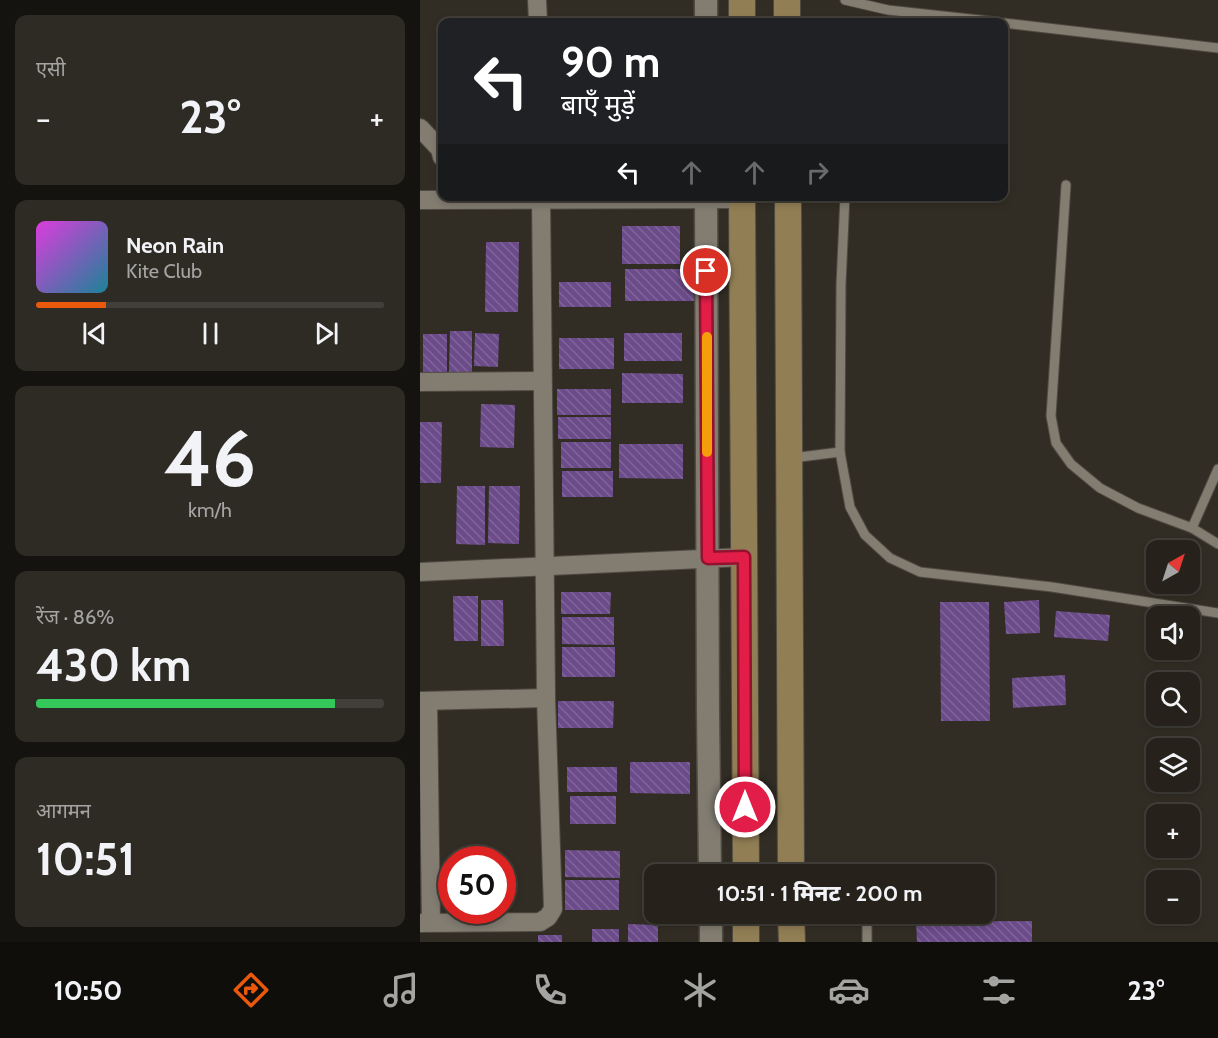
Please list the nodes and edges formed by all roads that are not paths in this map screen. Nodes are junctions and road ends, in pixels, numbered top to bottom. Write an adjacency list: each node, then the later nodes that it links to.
1 (537, 0): 6 (street)
2 (706, 0): 7 (street)
3 (742, 0): 8 (main road)
4 (787, 0): 9 (main road)
5 (845, 0): 10 (lane)
6 (538, 18)
7 (706, 18)
8 (742, 18)
9 (787, 18)
10 (961, 18)
11 (1008, 23): 12 (lane)
12 (1218, 48)
13 (420, 128): 14 (street)
14 (438, 147)
15 (1066, 185): 28 (lane)
16 (438, 199): 17 (street)
17 (420, 200)
18 (541, 201): 23 (street)
19 (706, 201): 31 (street)
20 (742, 201): 30 (main road)
21 (788, 201): 26 (main road)
22 (845, 201): 25 (lane)
23 (543, 381): 24 (street); 32 (street)
24 (420, 382)
25 (840, 453): 26 (lane); 34 (lane)
26 (789, 458): 39 (main road)
27 (1218, 470): 28 (lane)
28 (1192, 528): 29 (lane)
29 (1218, 544)
30 (744, 557): 31 (street); 38 (main road)
31 (708, 558): 32 (street); 37 (street)
32 (544, 567): 33 (street); 35 (street)
33 (420, 572)
34 (1218, 613)
35 (546, 698): 36 (street); 40 (street)
36 (424, 701): 40 (street)
37 (710, 864)
38 (746, 864)
39 (791, 864)
40 (425, 922)
41 (711, 924): 45 (street)
42 (746, 924): 46 (main road)
43 (791, 924): 47 (main road)
44 (867, 924): 48 (lane)
45 (711, 942)
46 (746, 942)
47 (792, 942)
48 (867, 942)

